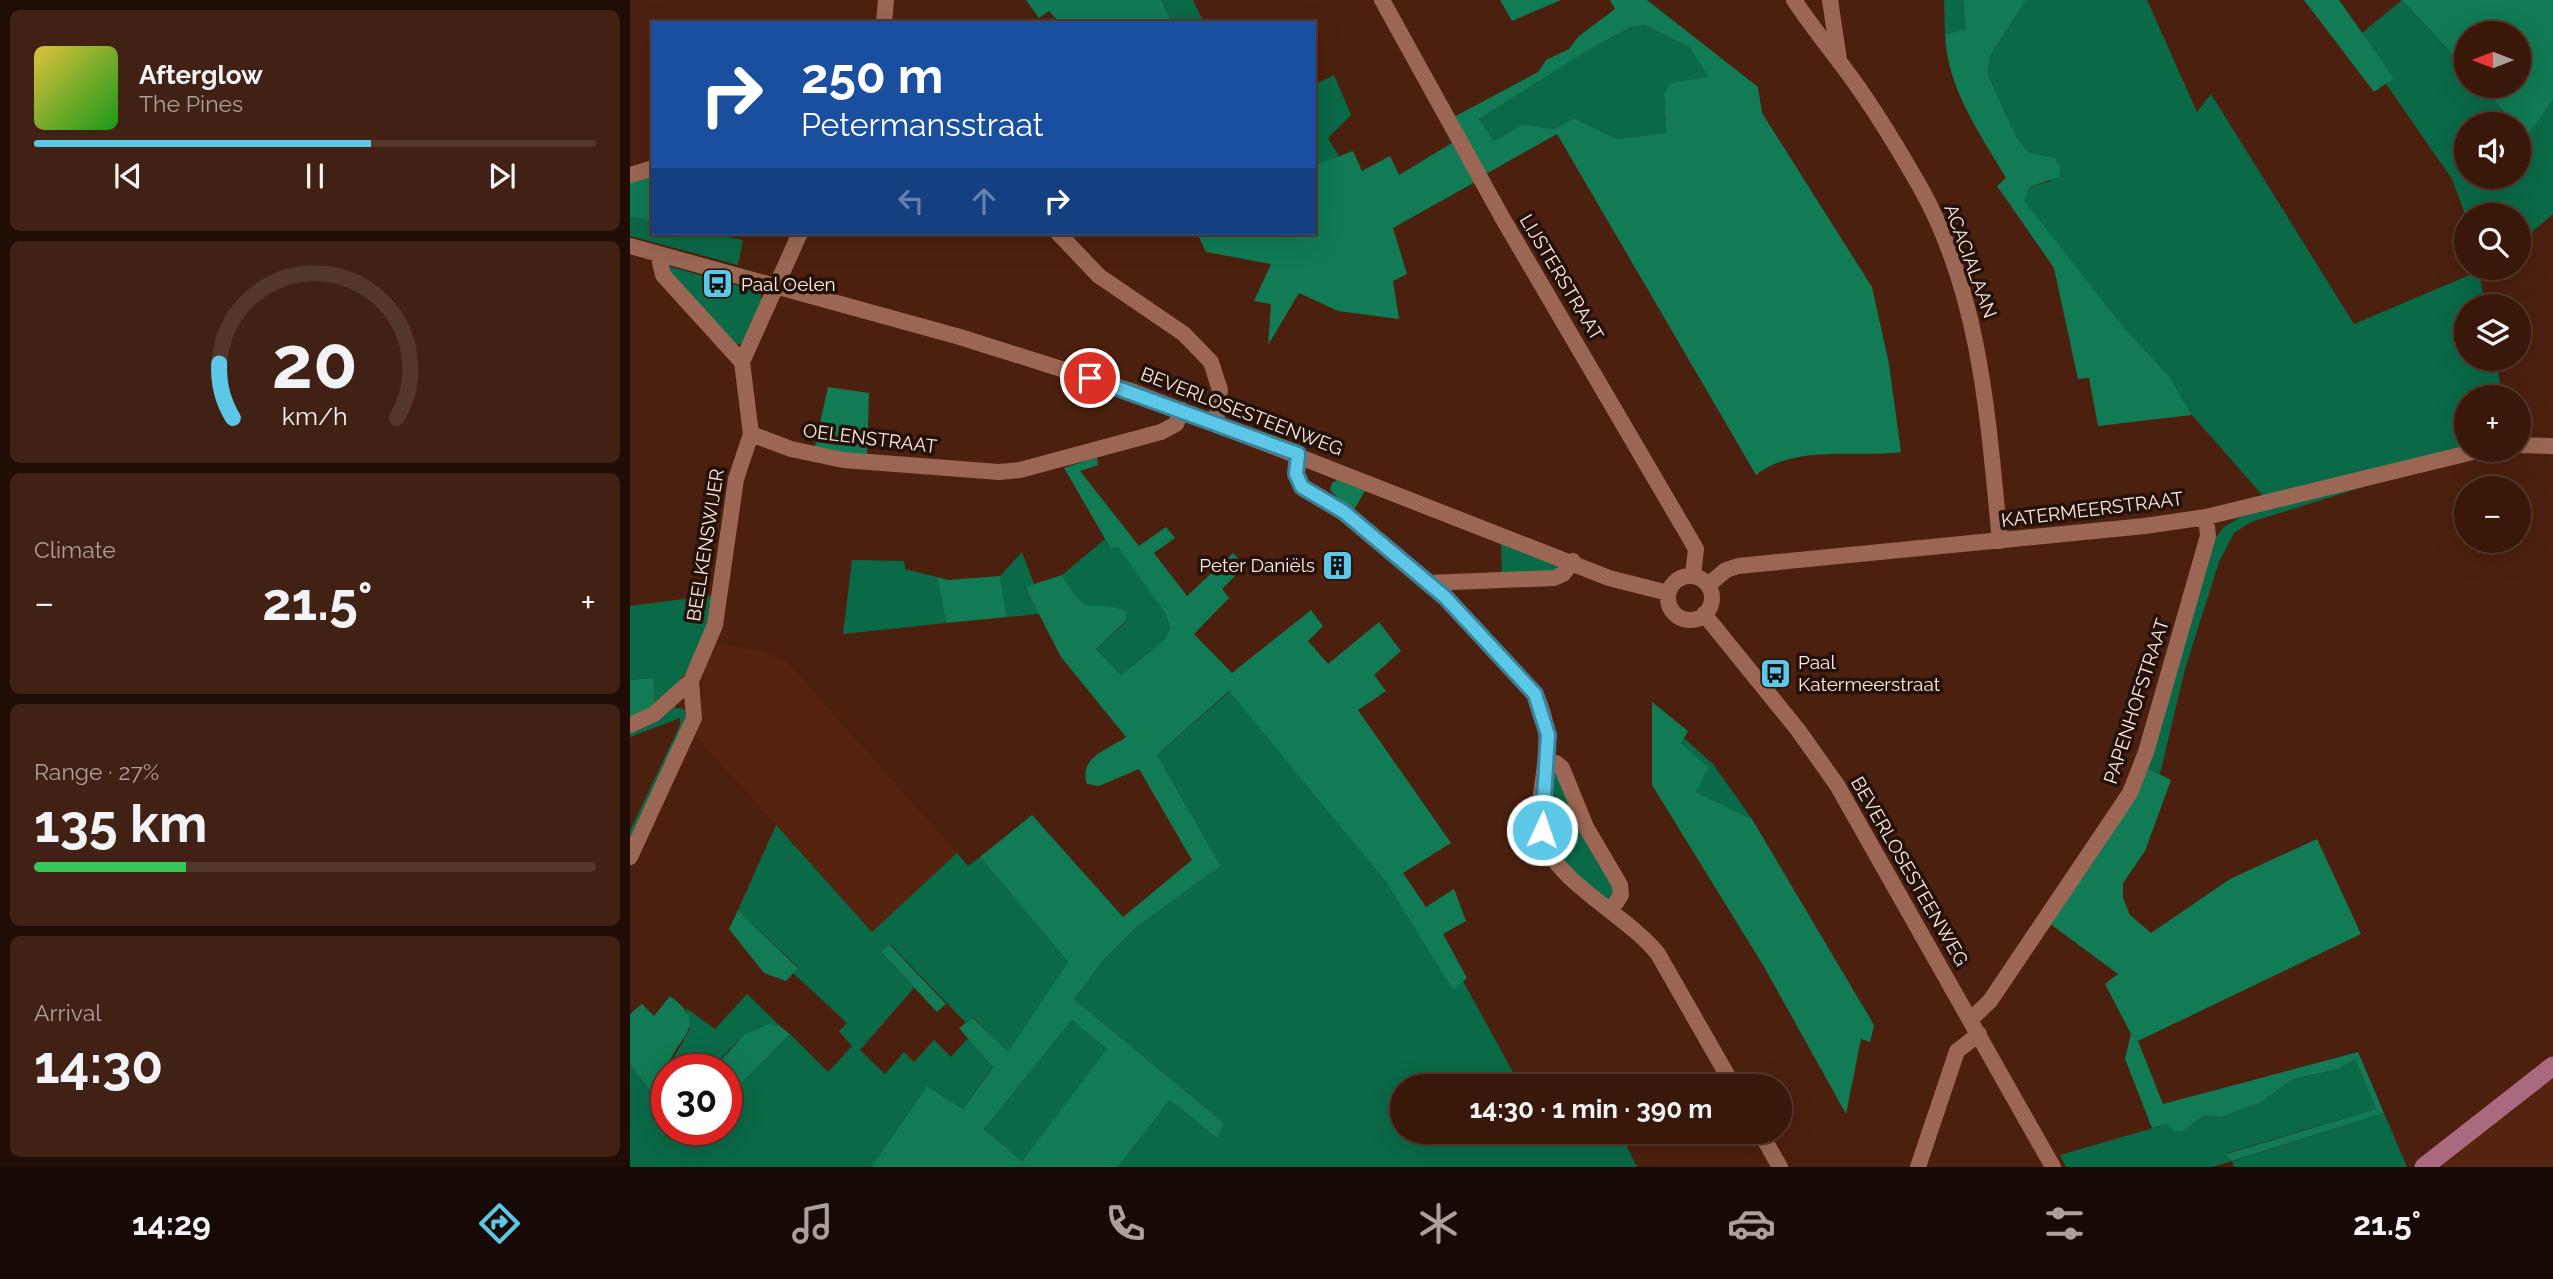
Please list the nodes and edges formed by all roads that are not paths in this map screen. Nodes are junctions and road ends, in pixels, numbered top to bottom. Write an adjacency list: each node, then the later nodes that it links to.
1 (886, 0): 5 (street)
2 (1381, 0): 25 (street, LIJSTERSTRAAT)
3 (1794, 0): 6 (street, ACACIALAAN)
4 (1830, 0): 6 (street, ACACIALAAN)
5 (884, 21)
6 (1839, 61): 23 (street, ACACIALAAN)
7 (651, 169): 8 (street)
8 (630, 176)
9 (799, 235): 13 (street)
10 (1060, 235): 16 (street)
11 (630, 246): 12 (street, BEVERLOSESTEENWEG)
12 (658, 254): 13 (street, BEVERLOSESTEENWEG); 14 (street)
13 (775, 285): 14 (street); 15 (street, BEVERLOSESTEENWEG)
14 (742, 362): 17 (street)
15 (1182, 410): 16 (street, BEVERLOSESTEENWEG); 17 (street, OELENSTRAAT)
16 (1216, 423): 20 (street, BEVERLOSESTEENWEG)
17 (751, 434): 30 (street, BEELKENSWIJER)
18 (2531, 445): 19 (street)
19 (2553, 446)
20 (1298, 454): 24 (street, BEVERLOSESTEENWEG); 26 (street)
21 (2454, 457): 22 (street, KATERMEERSTRAAT)
22 (2206, 517): 23 (street, KATERMEERSTRAAT); 35 (street, PAPENHOFSTRAAT)
23 (2000, 541): 27 (street, KATERMEERSTRAAT)
24 (1573, 561): 26 (street); 28 (street, BEVERLOSESTEENWEG)
25 (1693, 576): 27 (street); 28 (street)
26 (1428, 583): 32 (street)
27 (1708, 585): 29 (street)
28 (1668, 593): 29 (street)
29 (1704, 614): 35 (street, BEVERLOSESTEENWEG)
30 (691, 681): 31 (street); 33 (street, BEELKENSWIJER)
31 (630, 725)
32 (1546, 762): 34 (street); 34 (street)
33 (630, 857)
34 (1611, 910): 38 (street)
35 (1971, 1019): 36 (street, BEVERLOSESTEENWEG)
36 (1979, 1034): 41 (street); 42 (street, BEVERLOSESTEENWEG)
37 (2553, 1066): 43 (main road)
38 (1727, 1074)
39 (1767, 1144): 40 (street)
40 (1780, 1167)
41 (1919, 1167)
42 (2053, 1167)
43 (2424, 1167)

